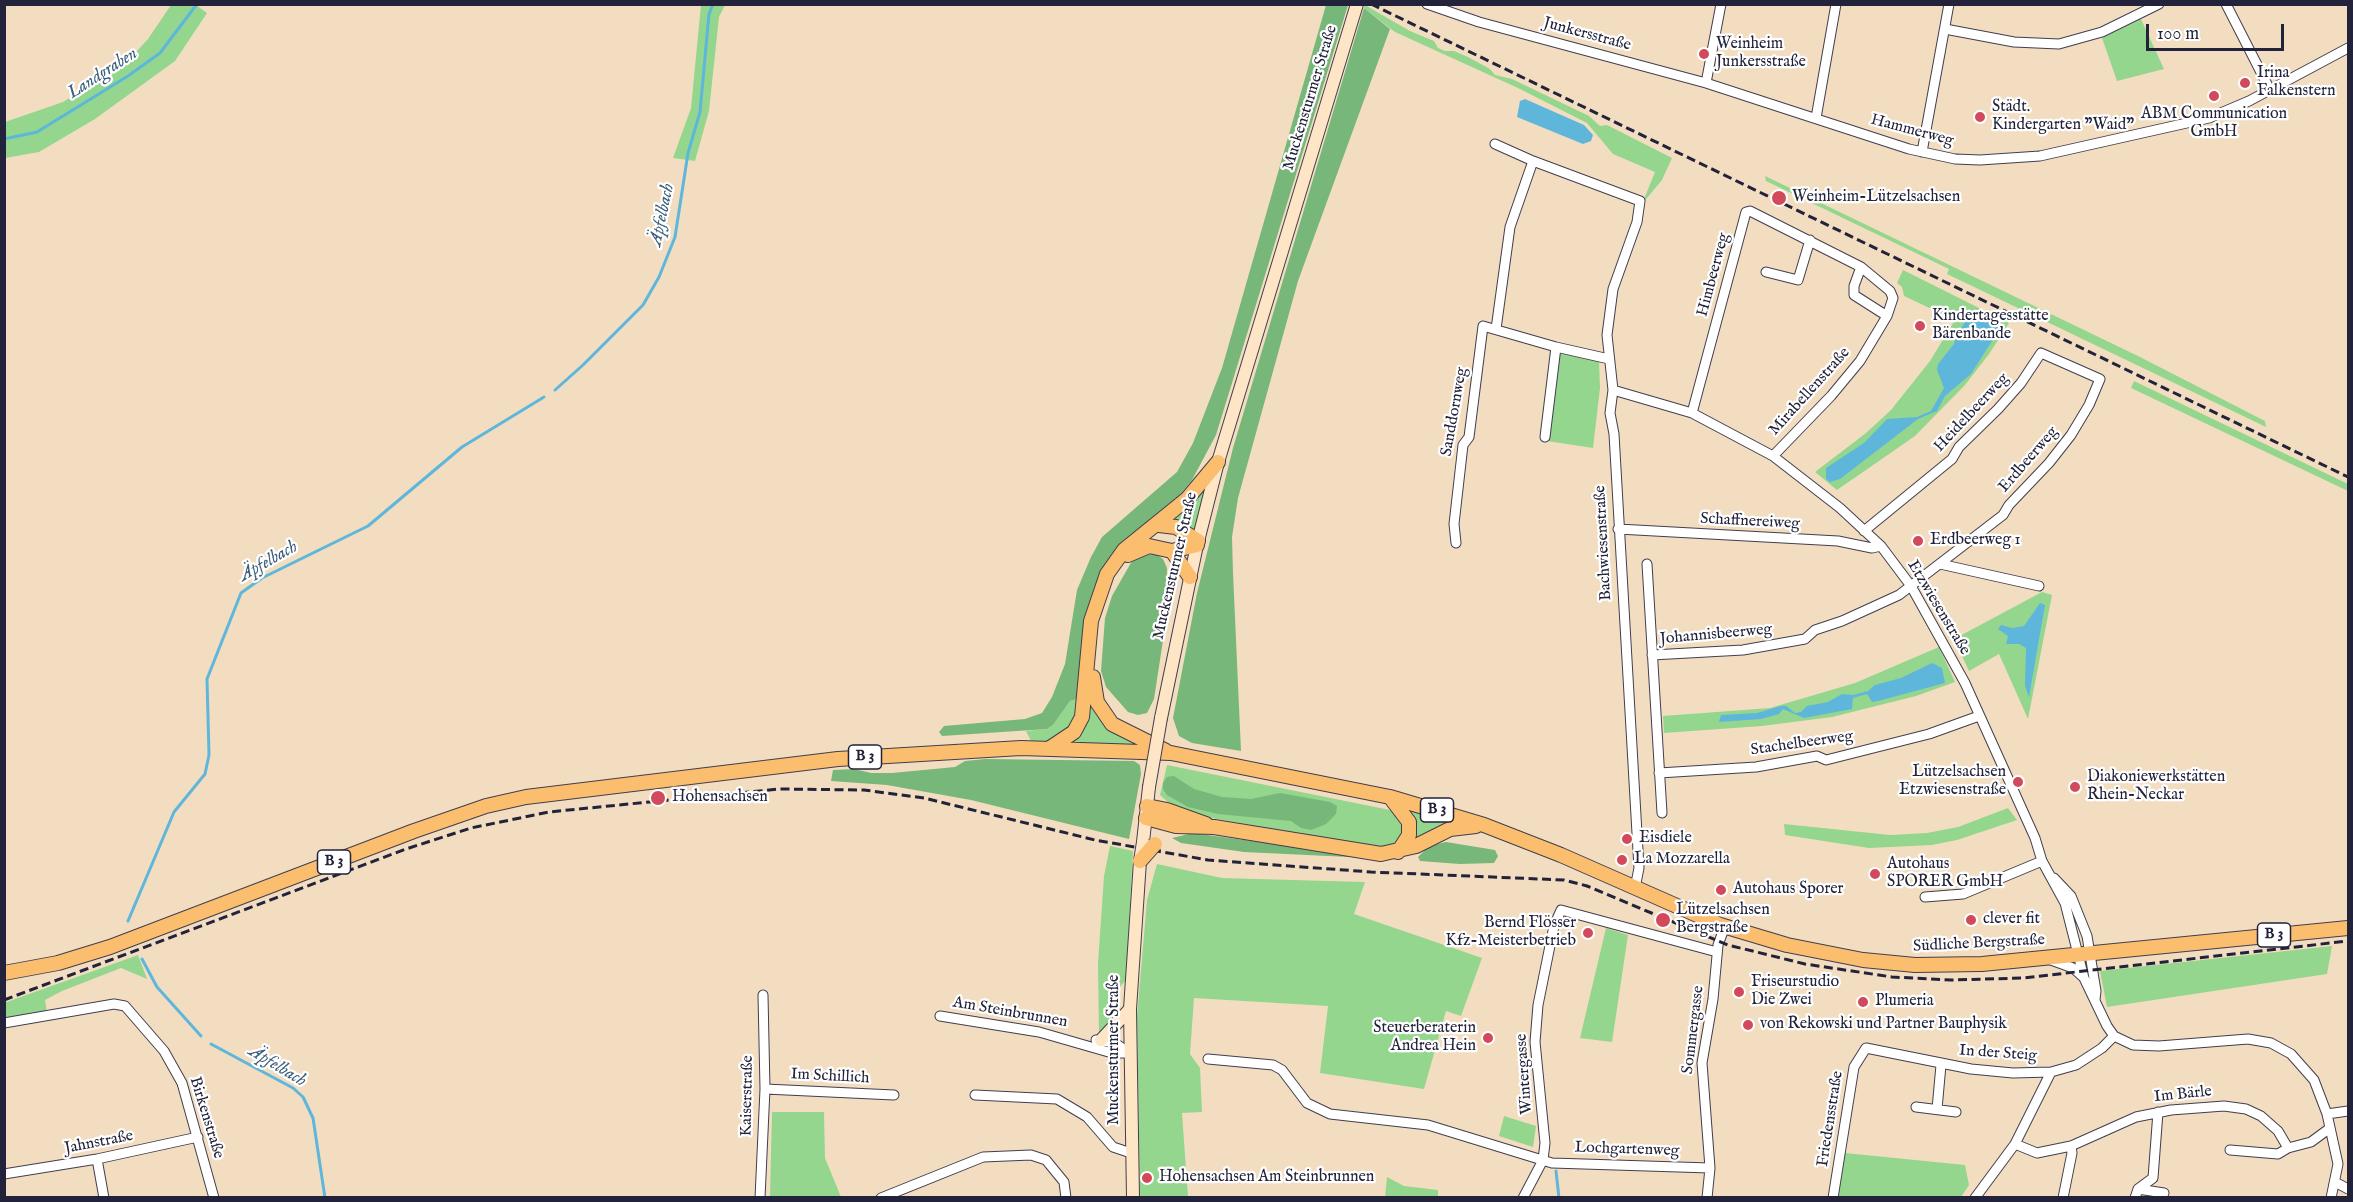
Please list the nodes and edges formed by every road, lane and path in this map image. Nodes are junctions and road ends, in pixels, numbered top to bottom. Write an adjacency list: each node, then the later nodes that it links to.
1 (1357, 4): 28 (main road, Muckensturmer Straße)
2 (1428, 4): 10 (street, Junkersstraße)
3 (1721, 4): 10 (street)
4 (1836, 4): 12 (street)
5 (1949, 4): 8 (street)
6 (2159, 4): 8 (street)
7 (2226, 4): 11 (street)
8 (1945, 29): 14 (street)
9 (2349, 48): 11 (street, Hammerweg)
10 (1706, 83): 12 (street, Hammerweg)
11 (2270, 90): 14 (street, Hammerweg)
12 (1815, 118): 14 (street, Hammerweg)
13 (1495, 144): 15 (street)
14 (1922, 152)
15 (1533, 161): 20 (street); 22 (street, Bachwiesenstraße)
16 (1810, 240): 17 (street, Himbeerweg); 18 (street); 25 (street, Himbeerweg)
17 (1862, 267): 19 (street); 19 (street)
18 (1766, 272)
19 (1887, 316): 27 (street, Mirabellenstraße)
20 (1496, 329): 21 (street); 33 (street, Sanddornweg)
21 (1556, 347): 22 (street); 26 (street)
22 (1609, 359): 24 (street, Bachwiesenstraße)
23 (2073, 367): 31 (street, Heidelbeerweg); 37 (street, Erdbeerweg)
24 (1613, 390): 25 (street, Etzwiesenstraße); 30 (street, Bachwiesenstraße)
25 (1692, 412): 27 (street, Etzwiesenstraße)
26 (1545, 437)
27 (1773, 456): 31 (street, Etzwiesenstraße)
28 (1218, 462): 29 (main road); 32 (main road, Muckensturmer Straße)
29 (1159, 525): 32 (main road); 43 (main road)
30 (1618, 529): 34 (street, Schaffnereiweg); 56 (street, Bachwiesenstraße)
31 (1864, 531): 34 (street, Etzwiesenstraße)
32 (1197, 543): 35 (main road); 38 (main road, Muckensturmer Straße)
33 (1456, 543)
34 (1881, 546): 39 (street, Etzwiesenstraße)
35 (1172, 551): 38 (main road); 44 (main road)
36 (1647, 564): 41 (street, Johannisbeerweg)
37 (1940, 564): 39 (street, Erdbeerweg); 40 (street)
38 (1190, 577): 47 (main road, Muckensturmer Straße, bridge)
39 (1911, 586): 41 (street, Johannisbeerweg); 42 (street, Etzwiesenstraße)
40 (2039, 586)
41 (1652, 655): 45 (street, Johannisbeerweg)
42 (1979, 716): 45 (street, Stachelbeerweg); 55 (street, Etzwiesenstraße)
43 (1050, 748): 44 (main road, B 3); 63 (main road, B 3)
44 (1170, 753): 46 (main road, B 3)
45 (1659, 773): 48 (street)
46 (1390, 796): 49 (main road, B 3); 53 (main road)
47 (1146, 812): 50 (main road); 51 (main road); 52 (main road, Muckensturmer Straße)
48 (1662, 813)
49 (1484, 825): 53 (main road); 56 (main road, Südliche Bergstraße / B 3)
50 (1176, 826): 51 (main road); 52 (main road)
51 (1214, 827): 53 (main road)
52 (1149, 843): 54 (main road, bridge)
53 (1398, 852)
54 (1140, 861): 67 (main road, Muckensturmer Straße)
55 (2042, 861): 57 (street); 61 (street, Etzwiesenstraße)
56 (1635, 888): 59 (main road, Südliche Bergstraße / B 3)
57 (1925, 897)
58 (2349, 928): 61 (main road, Südliche Bergstraße / B 3)
59 (1722, 929): 60 (street, Sommergasse); 62 (main road, Südliche Bergstraße / B 3)
60 (1718, 952): 95 (street, Wintergasse); 96 (street, Sommergasse)
61 (2085, 954): 62 (main road, Südliche Bergstraße / B 3); 64 (street); 66 (street)
62 (2046, 958): 64 (street)
63 (4, 973)
64 (2084, 978): 66 (street)
65 (763, 994): 78 (street, Kaiserstraße)
66 (2095, 1000): 70 (street)
67 (1130, 1009): 72 (main road); 74 (main road, Muckensturmer Straße)
68 (940, 1016): 71 (street, Am Steinbrunnen)
69 (4, 1023): 88 (street, Birkenstraße)
70 (2114, 1036): 77 (street, In der Steig); 86 (street)
71 (1075, 1040): 72 (street, Am Steinbrunnen); 74 (street, Am Steinbrunnen)
72 (1101, 1040): 74 (street, Am Steinbrunnen)
73 (1866, 1048): 76 (street, In der Steig); 110 (street, Friedensstraße)
74 (1129, 1053): 93 (main road, Muckensturmer Straße)
75 (1208, 1059): 95 (street, Lochgartenweg)
76 (1941, 1065): 77 (street, In der Steig); 82 (street, In der Steig)
77 (2051, 1072): 89 (street)
78 (765, 1089): 79 (street, Im Schillich); 104 (street, Kaiserstraße)
79 (894, 1095)
80 (975, 1095): 93 (street, Muckensturmer Straße)
81 (1916, 1107): 82 (street)
82 (1937, 1109): 84 (street)
83 (2349, 1111): 86 (street)
84 (1956, 1112)
85 (2158, 1112): 90 (street, Im Bärle); 91 (street, Im Bärle); 100 (street)
86 (2327, 1114): 87 (street)
87 (2330, 1128): 91 (street); 98 (street)
88 (198, 1137): 94 (street, Jahnstraße); 103 (street, Birkenstraße)
89 (2014, 1143): 90 (street, Im Bärle); 111 (street)
90 (2071, 1146): 112 (street)
91 (2288, 1148): 92 (street)
92 (2230, 1150)
93 (1131, 1153): 107 (main road, Muckensturmer Straße)
94 (97, 1160): 97 (street, Jahnstraße); 102 (street)
95 (1543, 1160): 96 (street, Lochgartenweg); 108 (street, Wintergasse)
96 (1710, 1168): 109 (street, Sommergasse)
97 (4, 1174)
98 (2335, 1182): 99 (street); 113 (street)
99 (2349, 1189)
100 (2136, 1193): 101 (street)
101 (2164, 1193)
102 (104, 1197)
103 (213, 1197)
104 (760, 1197)
105 (881, 1197): 106 (street)
106 (1066, 1197)
107 (1133, 1197)
108 (1523, 1197)
109 (1707, 1197)
110 (1833, 1197)
111 (1975, 1197)
112 (2063, 1197)
113 (2331, 1197)

